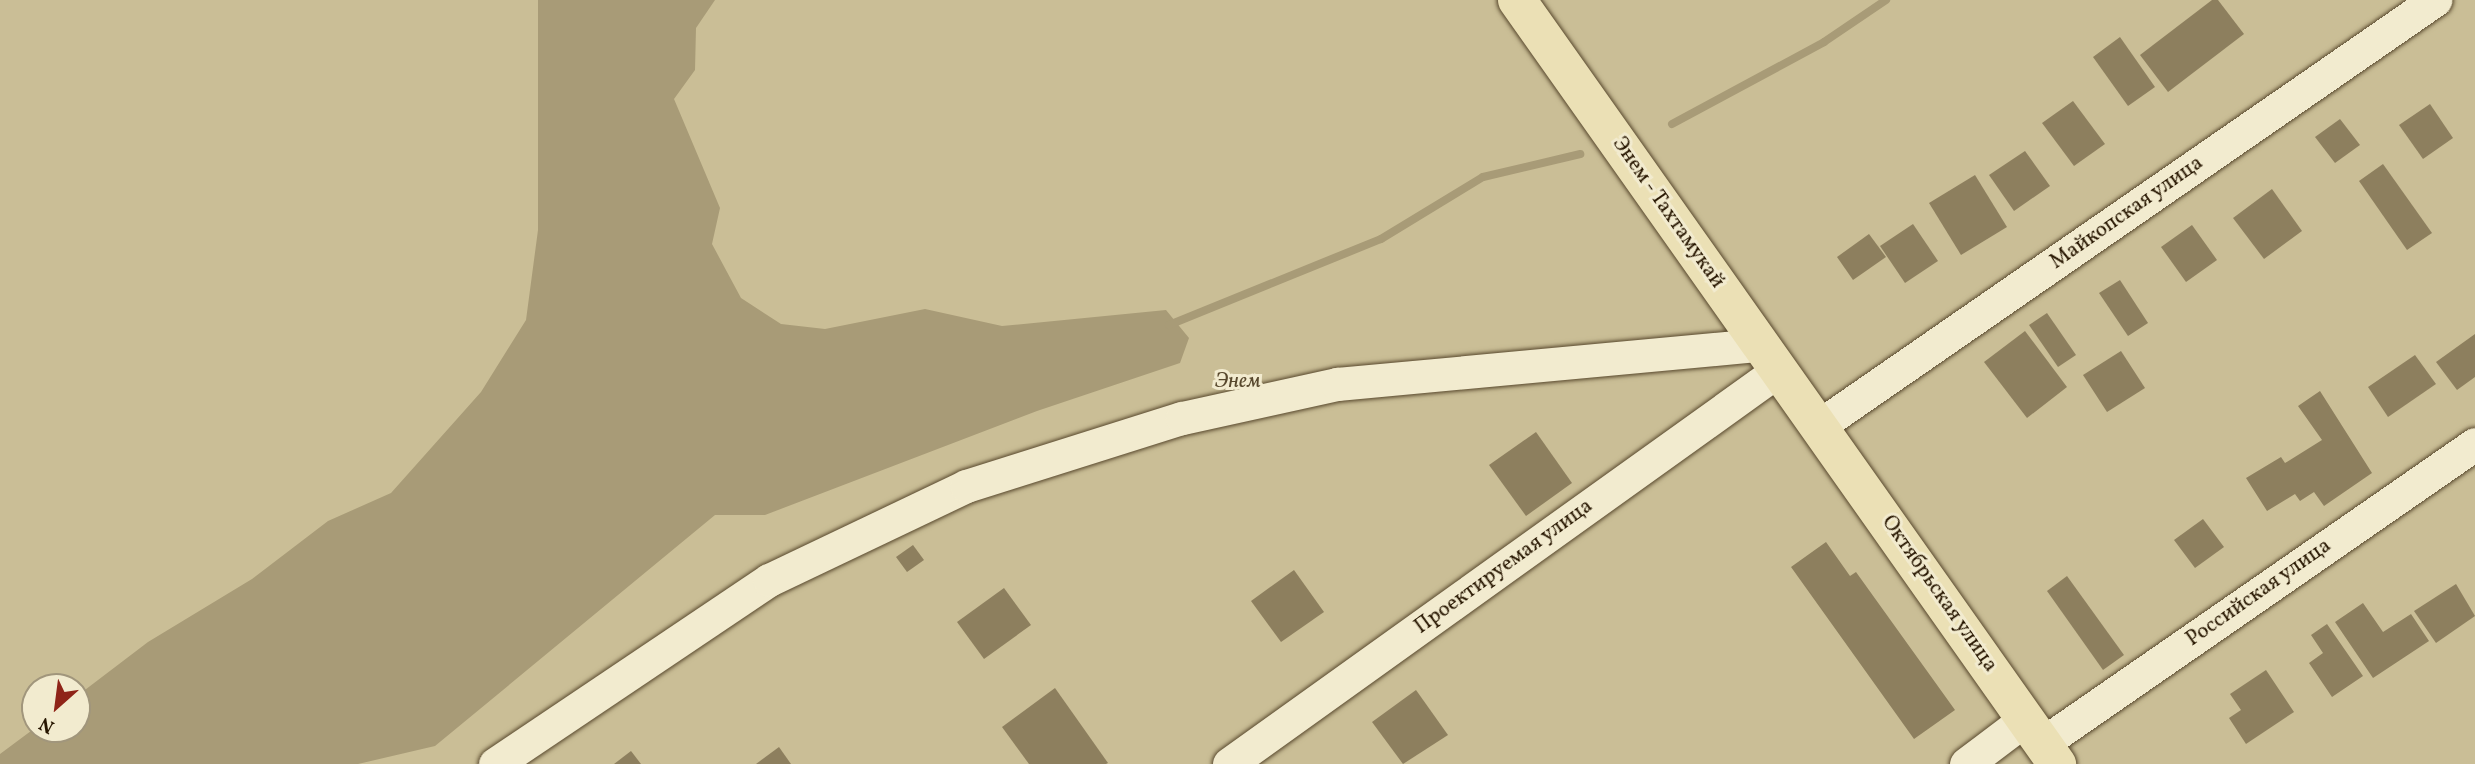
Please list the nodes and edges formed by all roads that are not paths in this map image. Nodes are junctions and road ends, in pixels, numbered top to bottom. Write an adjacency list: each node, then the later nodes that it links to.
1 (1517, 0): 3 (main road, Энем - Тахтамукай)
2 (2435, 0): 4 (street, Майкопская улица)
3 (1770, 357): 4 (main road, Энем - Тахтамукай); 7 (street); 8 (street, Проектируемая улица)
4 (1819, 425): 6 (main road, Октябрьская улица)
5 (2475, 444): 6 (street, Российская улица)
6 (2042, 741): 9 (street, Российская улица)
7 (495, 764)
8 (1229, 764)
9 (1966, 764)

